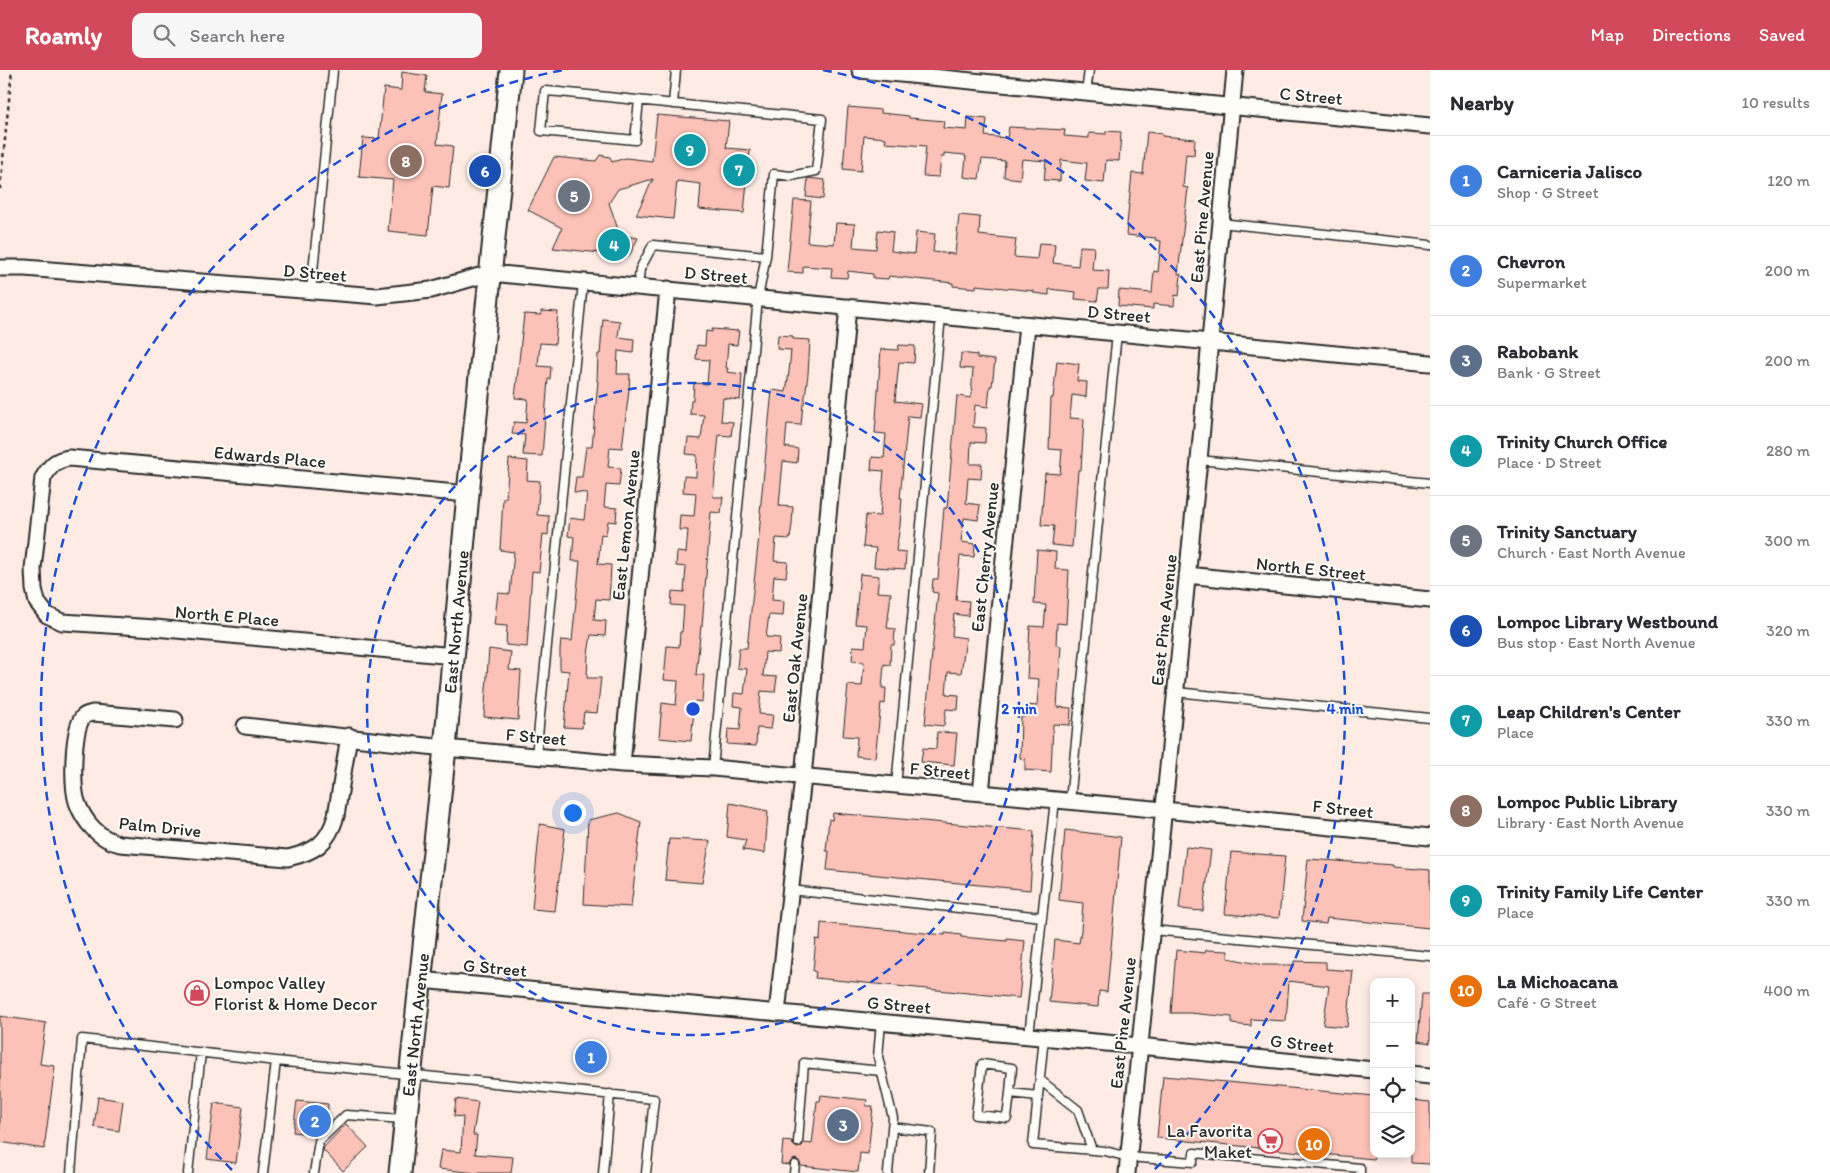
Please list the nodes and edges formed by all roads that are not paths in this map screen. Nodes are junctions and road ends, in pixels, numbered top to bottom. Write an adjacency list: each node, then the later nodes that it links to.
1 (511, 70): 17 (street, East North Avenue)
2 (676, 70): 10 (lane)
3 (860, 70): 7 (street, C Street)
4 (1088, 70): 8 (lane)
5 (1235, 70): 11 (street, East Pine Avenue)
6 (333, 71): 21 (lane)
7 (876, 71): 8 (street, C Street)
8 (1086, 93): 11 (street, C Street)
9 (639, 100): 9 (lane); 10 (lane)
10 (673, 104): 15 (lane)
11 (1231, 107): 12 (street, C Street); 13 (street, East Pine Avenue)
12 (1430, 126)
13 (1220, 223): 14 (lane); 27 (street, East Pine Avenue)
14 (1430, 245)
15 (766, 256): 19 (lane); 22 (lane)
16 (0, 268): 21 (street, D Street)
17 (490, 272): 18 (street, D Street); 21 (street, D Street); 32 (street, East North Avenue)
18 (583, 282): 19 (street, D Street); 42 (lane)
19 (638, 287): 20 (street, D Street)
20 (668, 289): 22 (street, D Street); 43 (street, East Lemon Avenue)
21 (311, 292)
22 (758, 298): 23 (street, D Street); 44 (lane)
23 (848, 306): 24 (street, D Street); 45 (street, East Oak Avenue)
24 (941, 316): 25 (street, D Street); 46 (lane)
25 (1027, 325): 26 (street, D Street); 47 (street, East Cherry Avenue)
26 (1117, 333): 27 (street, D Street); 48 (lane)
27 (1210, 341): 28 (street, D Street); 30 (street, East Pine Avenue)
28 (1430, 363)
29 (69, 458): 32 (street, Edwards Place); 35 (street, North E Place)
30 (1199, 460): 31 (lane); 33 (street, East Pine Avenue)
31 (1430, 483)
32 (468, 494): 35 (street, East North Avenue)
33 (1187, 575): 34 (street, North E Street); 36 (street, East Pine Avenue)
34 (1430, 600)
35 (454, 656): 41 (street, East North Avenue)
36 (1176, 692): 37 (lane); 49 (street, East Pine Avenue)
37 (1430, 718)
38 (175, 720): 40 (street, Palm Drive)
39 (246, 726): 40 (street)
40 (349, 736): 41 (street)
41 (446, 748): 42 (street, F Street); 55 (street, East North Avenue)
42 (536, 756): 43 (street, F Street)
43 (622, 764): 44 (street, F Street)
44 (713, 768): 45 (street, F Street)
45 (802, 777): 46 (street, F Street); 51 (street, East Oak Avenue)
46 (896, 786): 47 (street, F Street)
47 (981, 794): 48 (street, F Street)
48 (1063, 800): 49 (street, F Street); 52 (lane)
49 (1164, 810): 50 (street, F Street); 53 (street, East Pine Avenue)
50 (1430, 837)
51 (790, 890): 52 (lane); 56 (street, East Oak Avenue)
52 (1042, 917): 58 (lane)
53 (1152, 930): 54 (lane); 59 (street, East Pine Avenue)
54 (1430, 956)
55 (420, 980): 56 (street, G Street); 64 (street, East North Avenue)
56 (777, 1013): 57 (street, G Street)
57 (881, 1022): 58 (street, G Street); 63 (lane)
58 (1037, 1036): 59 (street, G Street); 67 (lane)
59 (1139, 1046): 62 (street, G Street); 75 (street, East Pine Avenue)
60 (201, 1052): 61 (lane); 76 (lane); 77 (lane)
61 (276, 1061): 64 (lane); 78 (lane)
62 (1370, 1070)
63 (881, 1071): 72 (lane); 73 (lane)
64 (410, 1074): 68 (lane); 71 (street, East North Avenue)
65 (1415, 1074): 66 (street)
66 (1430, 1076)
67 (1040, 1080): 70 (lane); 74 (lane)
68 (610, 1094): 81 (lane); 82 (lane)
69 (1010, 1094): 69 (lane); 70 (lane)
70 (1038, 1096): 74 (lane)
71 (406, 1119): 79 (lane); 80 (street, East North Avenue)
72 (892, 1128): 83 (lane); 84 (lane)
73 (798, 1142)
74 (1092, 1150): 75 (lane)
75 (1128, 1157): 85 (street, East Pine Avenue); 86 (lane)
76 (71, 1173)
77 (188, 1173)
78 (263, 1173)
79 (314, 1173)
80 (400, 1173)
81 (603, 1173)
82 (646, 1173)
83 (888, 1173)
84 (929, 1173)
85 (1127, 1173)
86 (1360, 1173)

